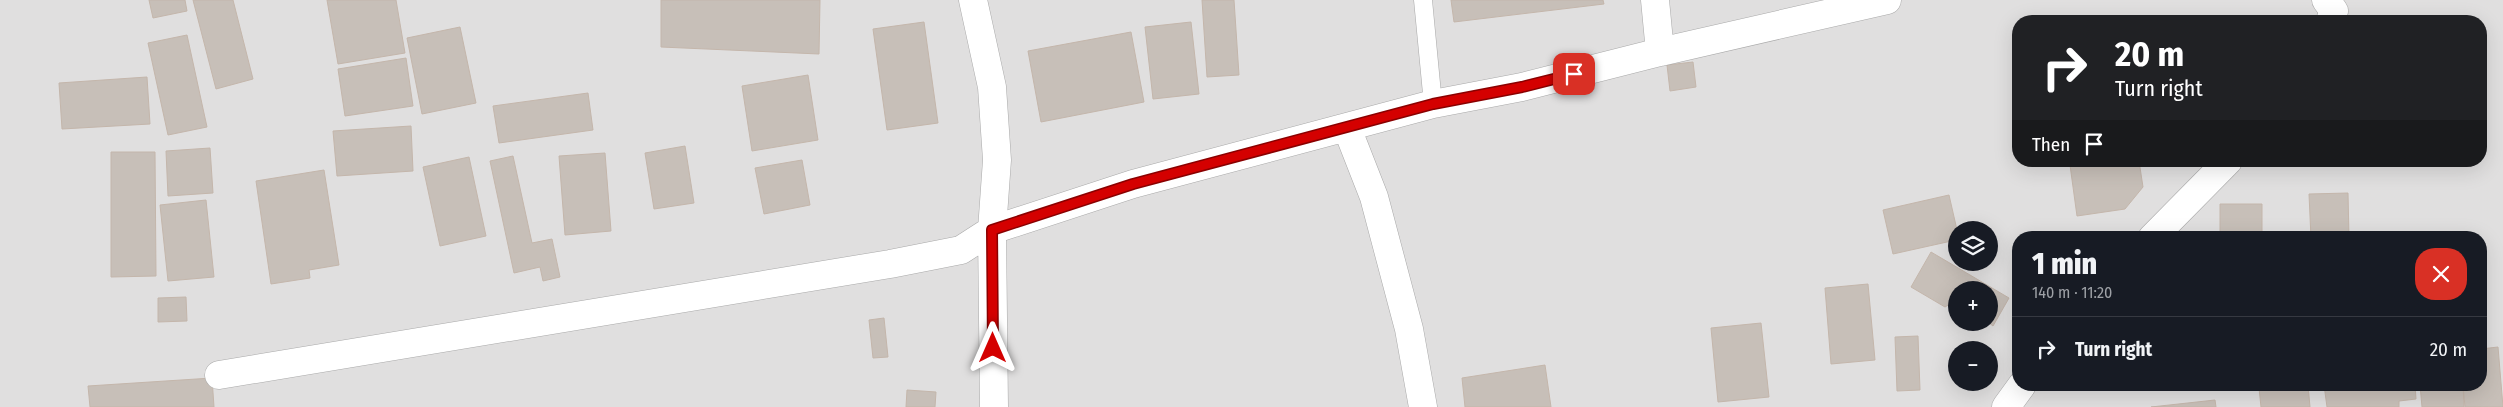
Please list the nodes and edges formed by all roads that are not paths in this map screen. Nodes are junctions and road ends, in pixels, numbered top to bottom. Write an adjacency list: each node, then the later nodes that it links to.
1 (973, 0): 9 (street)
2 (1423, 0): 6 (lane)
3 (1655, 0): 5 (street)
4 (1887, 0): 5 (street)
5 (1660, 52): 6 (street)
6 (1433, 104): 7 (street)
7 (1347, 128): 9 (street); 14 (street)
8 (2222, 167): 10 (street)
9 (992, 230): 11 (street); 13 (street)
10 (2159, 231)
11 (219, 375)
12 (2018, 391): 15 (street)
13 (994, 407)
14 (1423, 407)
15 (2006, 407)

